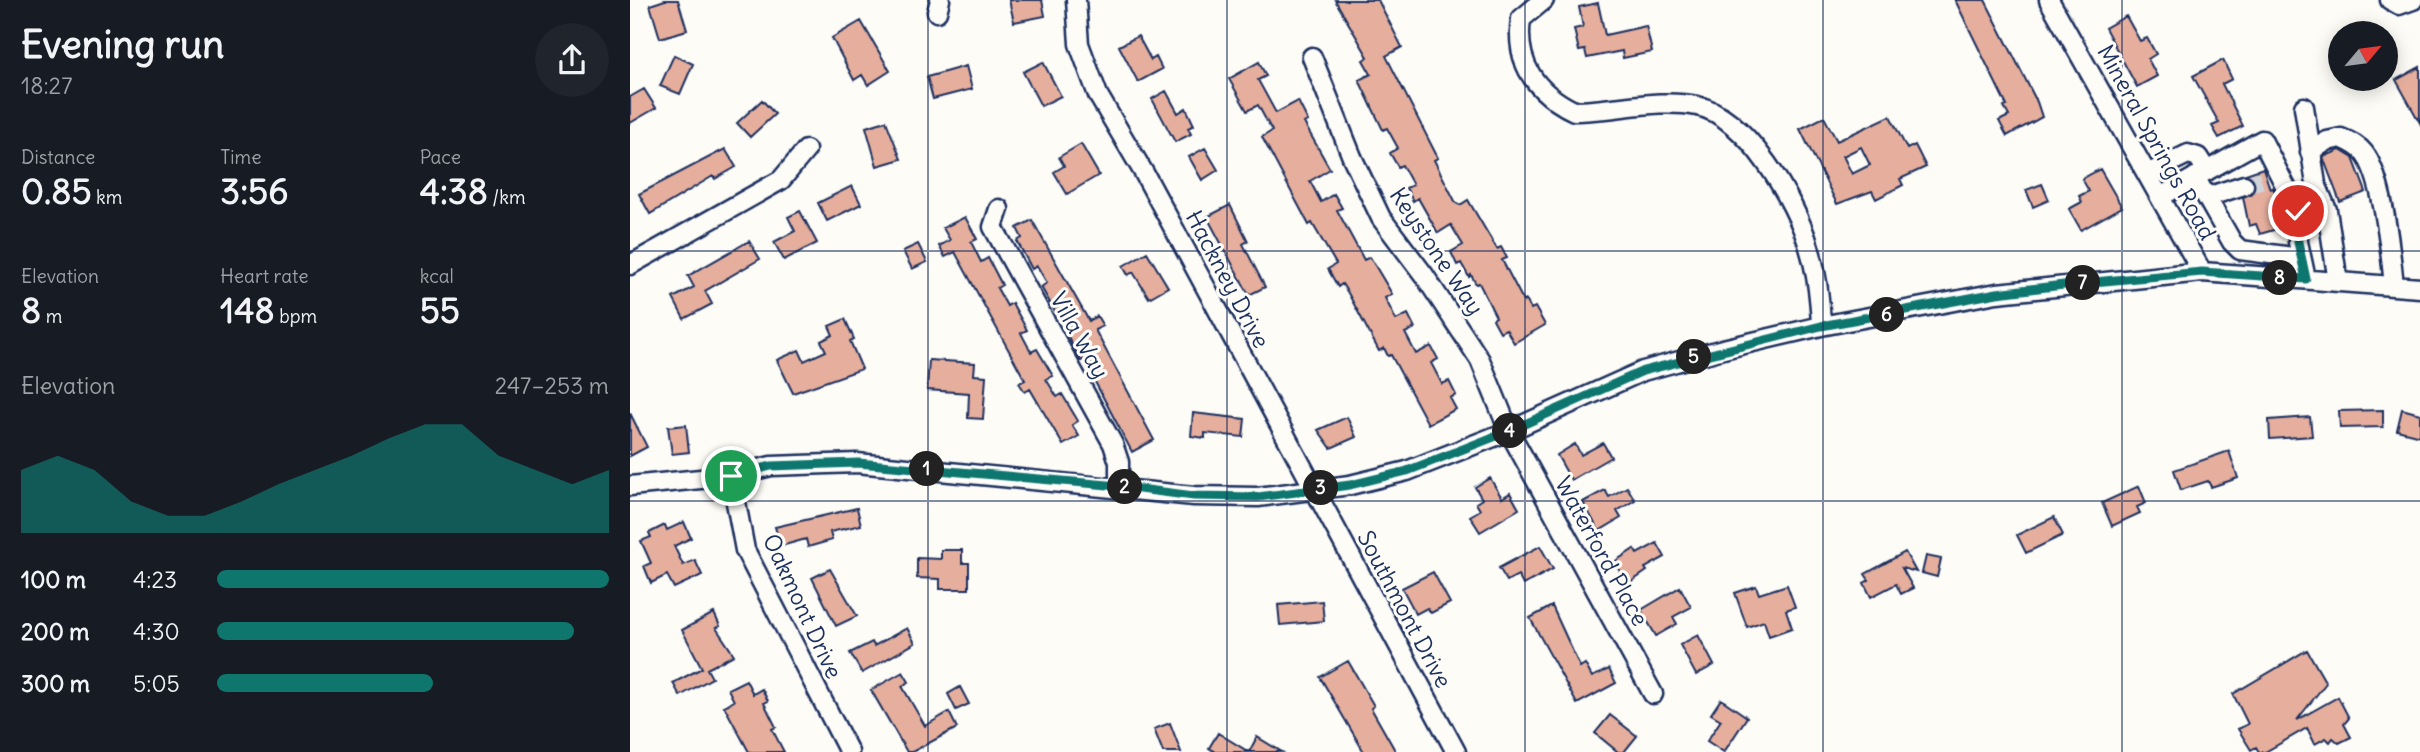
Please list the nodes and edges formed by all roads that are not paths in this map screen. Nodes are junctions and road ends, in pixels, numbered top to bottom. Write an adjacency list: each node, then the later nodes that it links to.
1 (1076, 0): 28 (street, Hackney Drive)
2 (1544, 0): 23 (street)
3 (2049, 0): 10 (street, Mineral Springs Road)
4 (2390, 0): 5 (street)
5 (2413, 0)
6 (1312, 57): 24 (street, Keystone Way)
7 (2304, 107): 9 (street)
8 (806, 149): 17 (street)
9 (2310, 152): 20 (street); 21 (street)
10 (2147, 174): 11 (street); 13 (street, Mineral Springs Road)
11 (2201, 174): 13 (street); 14 (street); 16 (street)
12 (2244, 185): 14 (street)
13 (2160, 197): 18 (street, Mineral Springs Road)
14 (2207, 197): 16 (street)
15 (999, 209): 27 (street, Villa Way)
16 (2301, 258): 19 (street)
17 (630, 265)
18 (2202, 272): 19 (street); 23 (street)
19 (2306, 279): 20 (street)
20 (2337, 282): 21 (street)
21 (2394, 286): 22 (street)
22 (2420, 288)
23 (1821, 326): 24 (street)
24 (1509, 431): 28 (street); 29 (street, Waterford Place)
25 (731, 476): 26 (street); 27 (street); 30 (street, Oakmont Drive)
26 (630, 486)
27 (1119, 486): 28 (street)
28 (1312, 489): 31 (street, Southmont Drive)
29 (1653, 694)
30 (849, 752)
31 (1455, 752)

